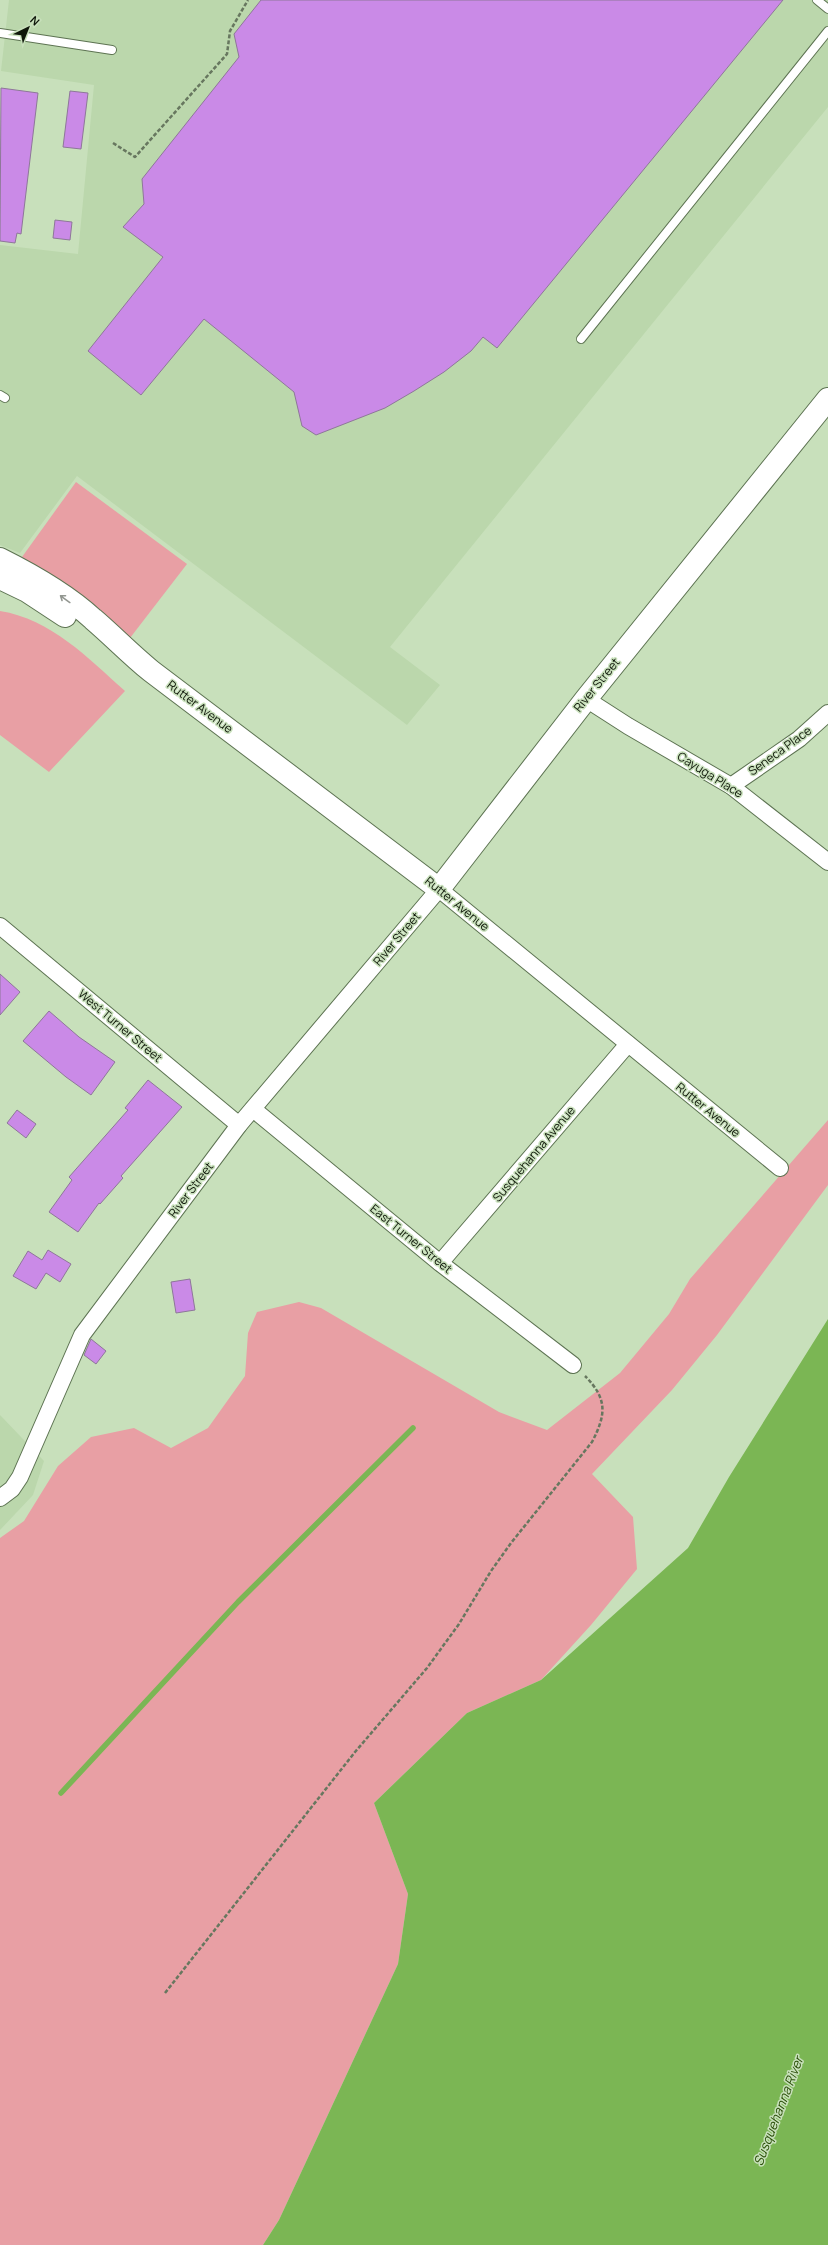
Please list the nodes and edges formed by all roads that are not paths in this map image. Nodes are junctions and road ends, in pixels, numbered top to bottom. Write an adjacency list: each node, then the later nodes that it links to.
1 (817, 0): 2 (lane)
2 (828, 9)
3 (828, 31): 6 (lane)
4 (0, 33): 5 (lane)
5 (112, 50)
6 (581, 339)
7 (828, 399): 13 (street, River Street)
8 (0, 559): 12 (street, Rutter Avenue, one-way to 8)
9 (0, 578): 11 (street, Rutter Avenue)
10 (0, 592): 11 (street)
11 (64, 615): 12 (street, Rutter Avenue)
12 (126, 651): 17 (street, Rutter Avenue)
13 (586, 699): 15 (street, Cayuga Place); 17 (street, River Street)
14 (828, 713): 15 (street, Seneca Place)
15 (731, 786): 16 (street, Cayuga Place)
16 (828, 862)
17 (439, 889): 19 (street, Rutter Avenue); 20 (street, River Street)
18 (0, 926): 21 (street, West Turner Street)
19 (628, 1044): 22 (street, Rutter Avenue); 23 (street, Susquehanna Avenue)
20 (253, 1110): 21 (street, River Street); 23 (street, East Turner Street)
21 (239, 1125): 25 (street, River Street)
22 (780, 1168)
23 (440, 1263): 24 (street, East Turner Street)
24 (573, 1365)
25 (0, 1498)

